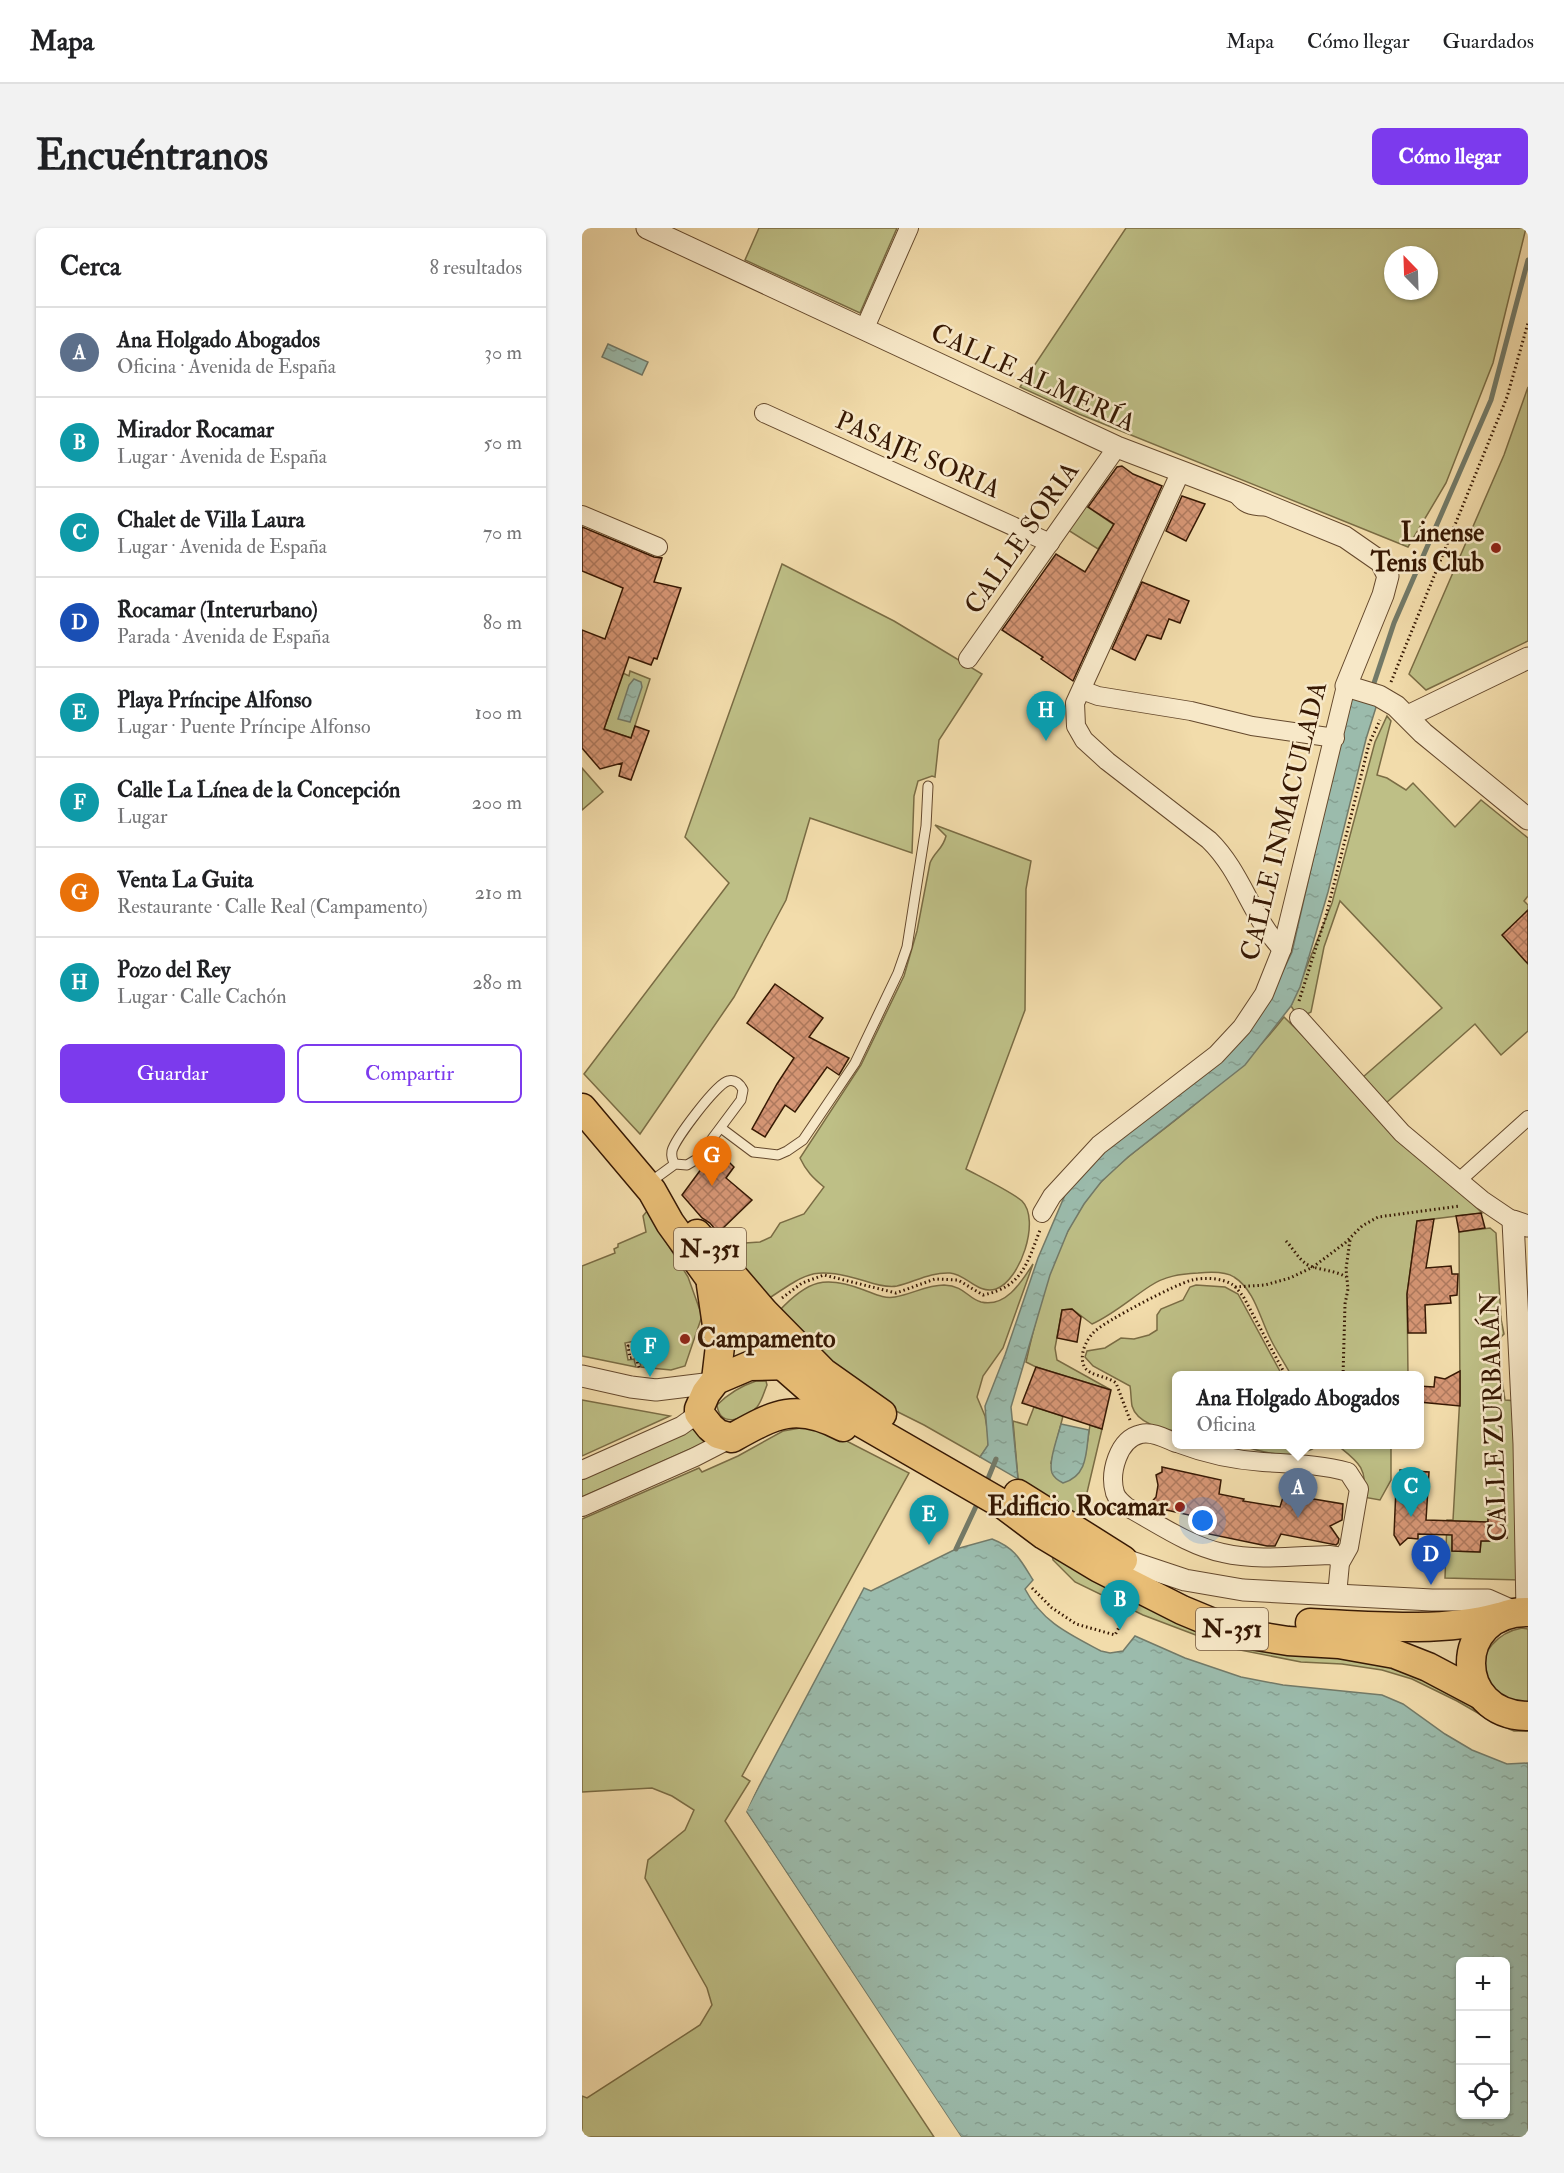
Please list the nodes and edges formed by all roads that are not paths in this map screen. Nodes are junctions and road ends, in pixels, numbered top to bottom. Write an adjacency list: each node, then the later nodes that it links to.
1 (647, 228): 3 (street, CALLE ALMERÍA)
2 (909, 228): 3 (street)
3 (864, 330): 5 (street, CALLE ALMERÍA)
4 (764, 413): 8 (street, PASAJE SORIA)
5 (1117, 447): 6 (street, CALLE ALMERÍA); 8 (street, CALLE SORIA)
6 (1181, 471): 10 (street, CALLE ALMERÍA); 14 (street)
7 (582, 515): 9 (street)
8 (1050, 543): 12 (street, CALLE SORIA)
9 (658, 547)
10 (1387, 580): 13 (street, CALLE INMACULADA)
11 (1528, 658): 15 (street)
12 (968, 659)
13 (1349, 687): 15 (street); 16 (street, CALLE INMACULADA)
14 (1082, 690): 16 (street); 19 (street)
15 (1408, 716): 18 (street)
16 (1335, 738): 19 (street, CALLE INMACULADA)
17 (928, 786): 23 (lane)
18 (1526, 814)
19 (1282, 949): 27 (street, CALLE INMACULADA)
20 (1299, 1018): 25 (street)
21 (582, 1108): 26 (highway, N-351)
22 (1528, 1118): 25 (street)
23 (721, 1128): 24 (lane); 24 (lane)
24 (675, 1164): 26 (lane)
25 (1458, 1181): 28 (street)
26 (650, 1188): 29 (highway, N-351); 30 (highway, N-351)
27 (1042, 1213)
28 (1521, 1224): 40 (street, CALLE ZURBARÁN)
29 (710, 1280): 31 (highway, N-351); 33 (highway)
30 (764, 1312): 31 (highway); 35 (highway, N-351)
31 (781, 1364): 33 (highway); 35 (highway); 37 (highway); 41 (highway, N-351)
32 (582, 1376): 34 (street)
33 (715, 1382): 34 (street); 36 (highway)
34 (656, 1390): 36 (street)
35 (865, 1404): 41 (highway, N-351)
36 (699, 1411): 38 (highway); 43 (street)
37 (764, 1420): 38 (highway); 41 (highway)
38 (732, 1438): 45 (street)
39 (1172, 1442): 47 (street)
40 (1526, 1444): 49 (street, CALLE ZURBARÁN)
41 (910, 1449): 44 (highway)
42 (1192, 1449): 47 (street)
43 (582, 1470)
44 (1005, 1503): 46 (highway, N-351); 50 (highway, N-351)
45 (582, 1507)
46 (1122, 1559): 48 (street); 49 (highway, N-351)
47 (1340, 1563): 48 (street)
48 (1337, 1595): 49 (street)
49 (1516, 1607): 50 (highway)
50 (1481, 1695): 51 (highway, N-351)
51 (1528, 1716)

